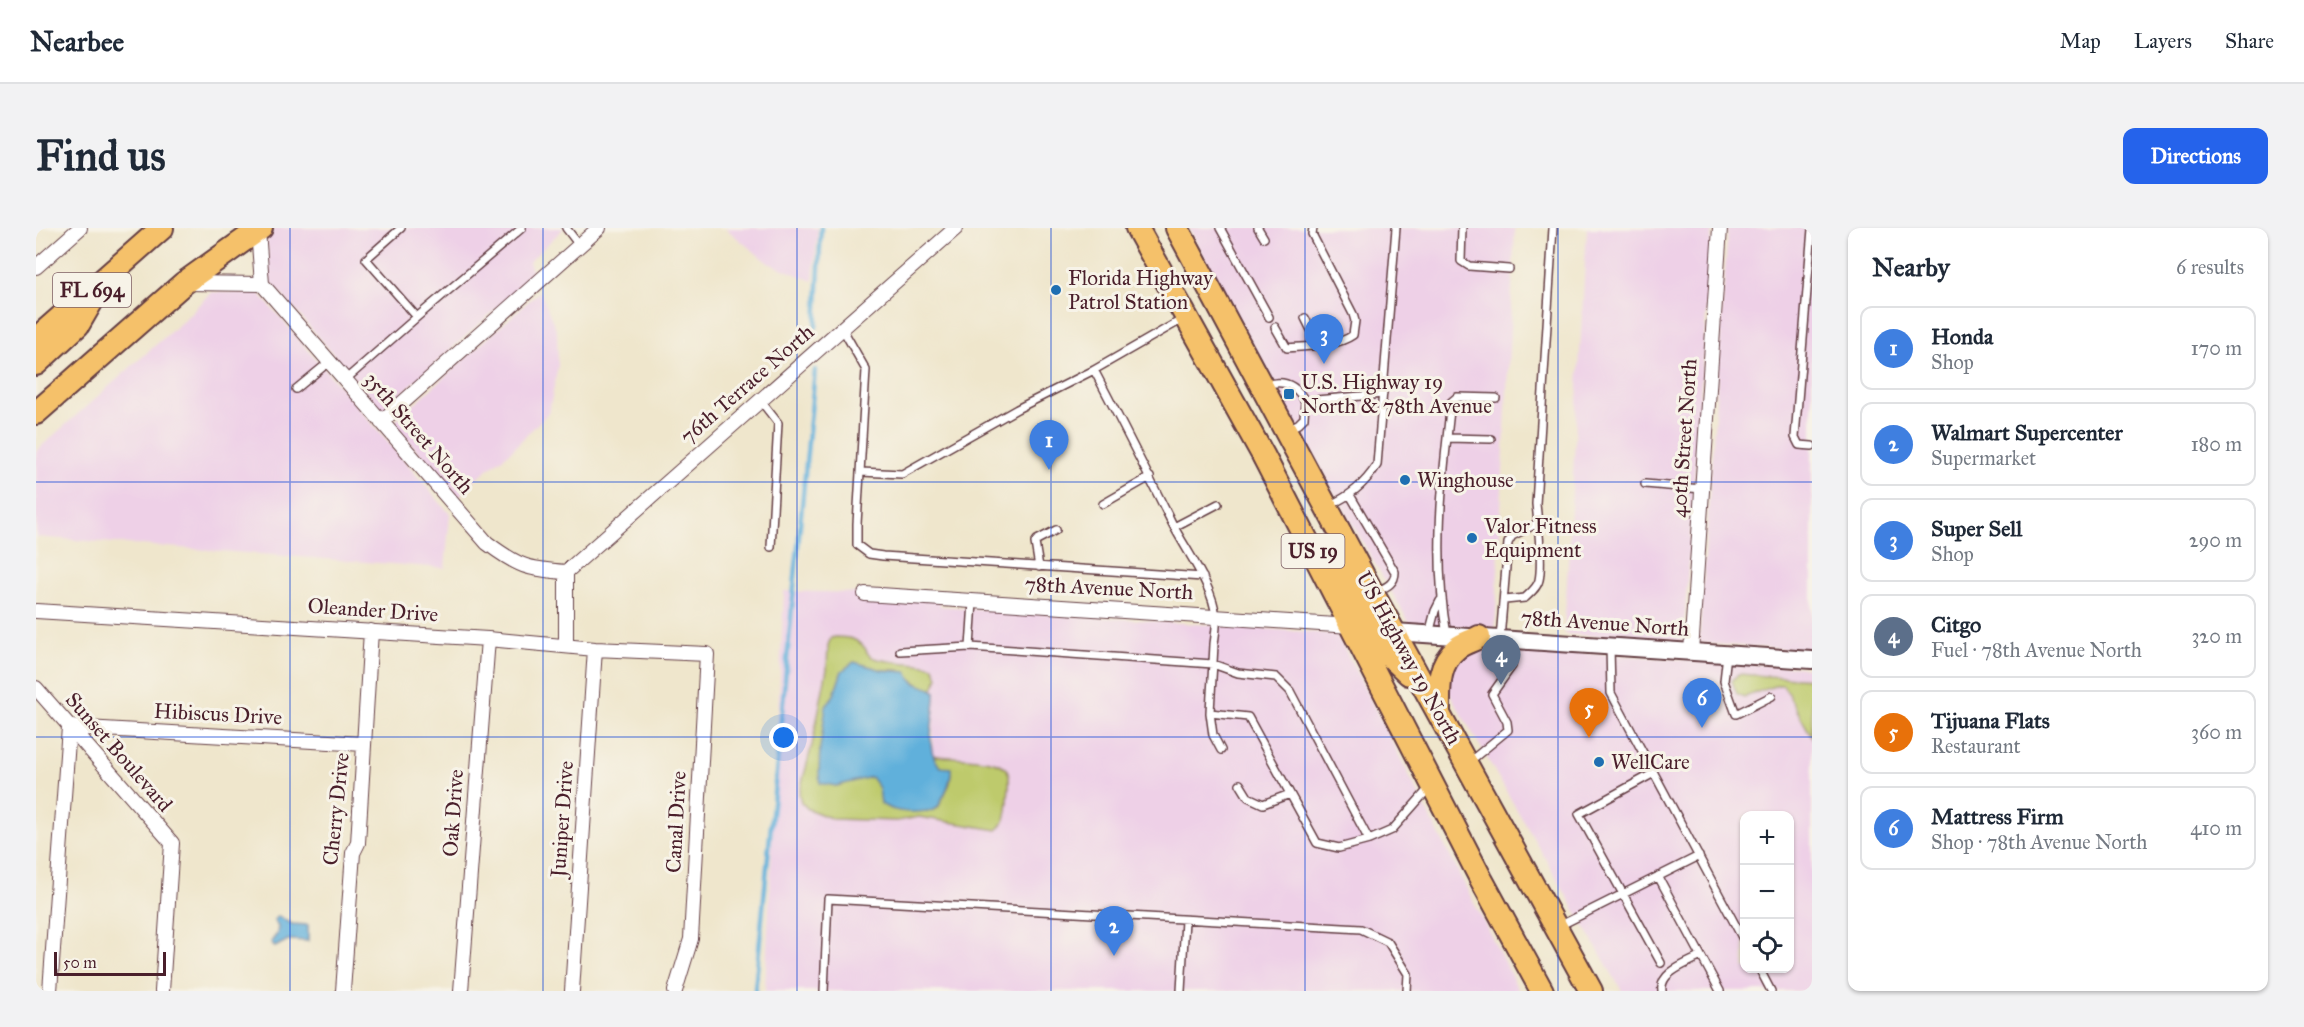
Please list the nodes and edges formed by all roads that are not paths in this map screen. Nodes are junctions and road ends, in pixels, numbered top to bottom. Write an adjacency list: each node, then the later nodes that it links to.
1 (80, 228): 21 (street)
2 (401, 228): 26 (lane)
3 (522, 228): 26 (lane)
4 (566, 228): 20 (lane)
5 (599, 228): 20 (street)
6 (956, 228): 31 (street, 76th Terrace North)
7 (1137, 228): 28 (highway, US Highway 19 North / US 19)
8 (1177, 228): 38 (highway, US Highway 19 North / US 19)
9 (1220, 228): 27 (lane)
10 (1258, 228): 19 (lane)
11 (1313, 228): 33 (lane)
12 (1396, 228): 40 (lane)
13 (1462, 228): 22 (lane)
14 (1553, 228): 59 (lane)
15 (1720, 228): 54 (street, 40th Street North)
16 (259, 229): 24 (highway); 25 (street)
17 (1812, 229): 49 (lane)
18 (155, 235): 23 (highway, FL 694)
19 (1264, 238)
20 (579, 245): 45 (street)
21 (36, 267)
22 (1509, 269)
23 (104, 280): 32 (highway, FL 694); 35 (highway)
24 (184, 283): 25 (street); 44 (highway, FL 694)
25 (262, 284): 34 (street, 35th Street North)
26 (417, 317): 37 (lane)
27 (1269, 317)
28 (1186, 318): 36 (lane); 50 (highway, US Highway 19 North / US 19)
29 (1305, 318): 33 (lane)
30 (1275, 327): 33 (lane)
31 (842, 328): 42 (street, 76th Terrace North); 51 (lane)
32 (36, 339)
33 (1318, 344)
34 (329, 362): 37 (street, 35th Street North); 39 (lane)
35 (36, 364)
36 (1094, 370): 51 (lane); 52 (lane)
37 (345, 380): 45 (street, 35th Street North)
38 (1262, 386): 43 (lane); 46 (highway, US Highway 19 North / US 19)
39 (296, 389)
40 (1383, 394): 43 (lane); 55 (lane)
41 (1496, 398): 47 (lane)
42 (760, 400): 62 (lane); 64 (street, 76th Terrace North)
43 (1305, 401): 46 (lane)
44 (36, 413)
45 (381, 422): 64 (street, 35th Street North)
46 (1286, 430): 58 (highway, US Highway 19 North / US 19)
47 (1447, 438): 48 (lane); 69 (lane)
48 (1491, 439)
49 (1812, 446)
50 (1263, 455): 73 (highway, US Highway 19 North / US 19); 75 (highway)
51 (861, 472): 63 (lane)
52 (1150, 477): 56 (lane); 60 (lane)
53 (1645, 484): 54 (lane)
54 (1702, 489): 85 (street, 40th Street North)
55 (1350, 495): 58 (lane); 67 (lane)
56 (1103, 504)
57 (1218, 504): 60 (lane)
58 (1327, 506): 67 (highway, US Highway 19 North / US 19)
59 (1538, 522): 68 (lane); 68 (lane)
60 (1174, 527): 65 (lane)
61 (1056, 530): 63 (lane)
62 (771, 547)
63 (1039, 567): 65 (lane)
64 (566, 572): 80 (street)
65 (1203, 577): 72 (lane)
66 (865, 594): 70 (street, 78th Avenue North)
67 (1373, 594): 75 (highway, US Highway 19 North / US 19)
68 (1505, 600): 79 (lane)
69 (1440, 601): 76 (lane); 77 (lane)
70 (973, 602): 72 (street, 78th Avenue North); 82 (lane)
71 (36, 610): 74 (street, Oleander Drive)
72 (1216, 617): 73 (street, 78th Avenue North); 89 (lane)
73 (1351, 626): 91 (highway); 100 (highway, US Highway 19 North / US 19)
74 (371, 631): 78 (street, Oleander Drive); 96 (street, Cherry Drive)
75 (1394, 632): 76 (street, 78th Avenue North); 91 (highway, US Highway 19 North / US 19)
76 (1429, 634): 77 (street, 78th Avenue North)
77 (1447, 635): 79 (street, 78th Avenue North)
78 (488, 639): 80 (street, Oleander Drive); 116 (street, Oak Drive)
79 (1498, 639): 81 (street, 78th Avenue North); 94 (highway); 98 (lane)
80 (566, 646): 83 (street, Oleander Drive)
81 (1610, 646): 85 (street, 78th Avenue North); 99 (lane)
82 (970, 647): 84 (lane); 89 (lane)
83 (595, 649): 86 (street, Oleander Drive); 117 (street, Juniper Drive)
84 (900, 651)
85 (1691, 652): 87 (street, 78th Avenue North)
86 (706, 654): 118 (street, Canal Drive)
87 (1726, 654): 88 (street, 78th Avenue North); 92 (lane)
88 (1812, 660)
89 (1213, 664): 93 (lane); 103 (lane)
90 (36, 688): 95 (street, Sunset Boulevard)
91 (1426, 689): 94 (highway, US Highway 19 North / US 19)
92 (1772, 696)
93 (1210, 713): 97 (lane); 102 (lane)
94 (1439, 713): 98 (highway, US Highway 19 North / US 19)
95 (69, 727): 96 (street, Hibiscus Drive); 113 (street); 114 (street, Sunset Boulevard)
96 (364, 744): 115 (street, Cherry Drive)
97 (1221, 750)
98 (1467, 764): 108 (highway, US Highway 19 North / US 19)
99 (1654, 773): 104 (lane); 106 (lane)
100 (1434, 783): 103 (lane); 122 (highway, US Highway 19 North / US 19)
101 (1240, 784): 102 (lane)
102 (1290, 794): 103 (lane)
103 (1369, 840)
104 (1699, 856): 105 (lane); 109 (lane)
105 (1658, 876): 106 (lane); 110 (lane)
106 (1623, 894): 108 (lane); 111 (lane)
107 (1185, 920): 119 (lane); 120 (lane); 121 (lane)
108 (1556, 927): 123 (highway, US Highway 19 North / US 19)
109 (1740, 933)
110 (1701, 956): 124 (lane); 125 (lane)
111 (1661, 963)
112 (1761, 973): 126 (lane)
113 (50, 991)
114 (162, 991)
115 (343, 991)
116 (460, 991)
117 (572, 991)
118 (675, 991)
119 (824, 991)
120 (1181, 991)
121 (1407, 991)
122 (1542, 991)
123 (1591, 991)
124 (1662, 991)
125 (1720, 991)
126 (1771, 991)

